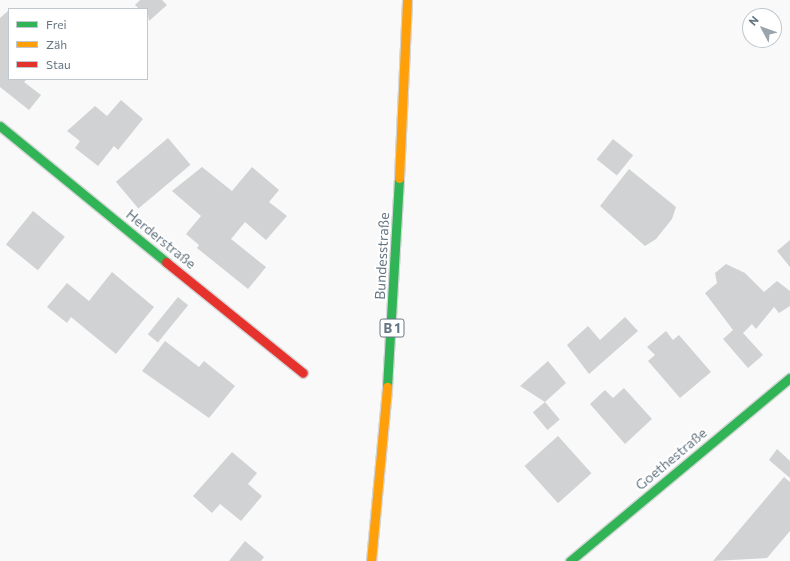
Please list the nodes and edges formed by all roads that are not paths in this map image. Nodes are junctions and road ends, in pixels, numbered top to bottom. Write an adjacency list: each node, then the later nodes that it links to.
1 (407, 0): 5 (street, Bundesstraße / B 1)
2 (0, 126): 3 (street, Herderstraße)
3 (304, 373)
4 (790, 378): 6 (street, Goethestraße)
5 (371, 561)
6 (570, 561)

